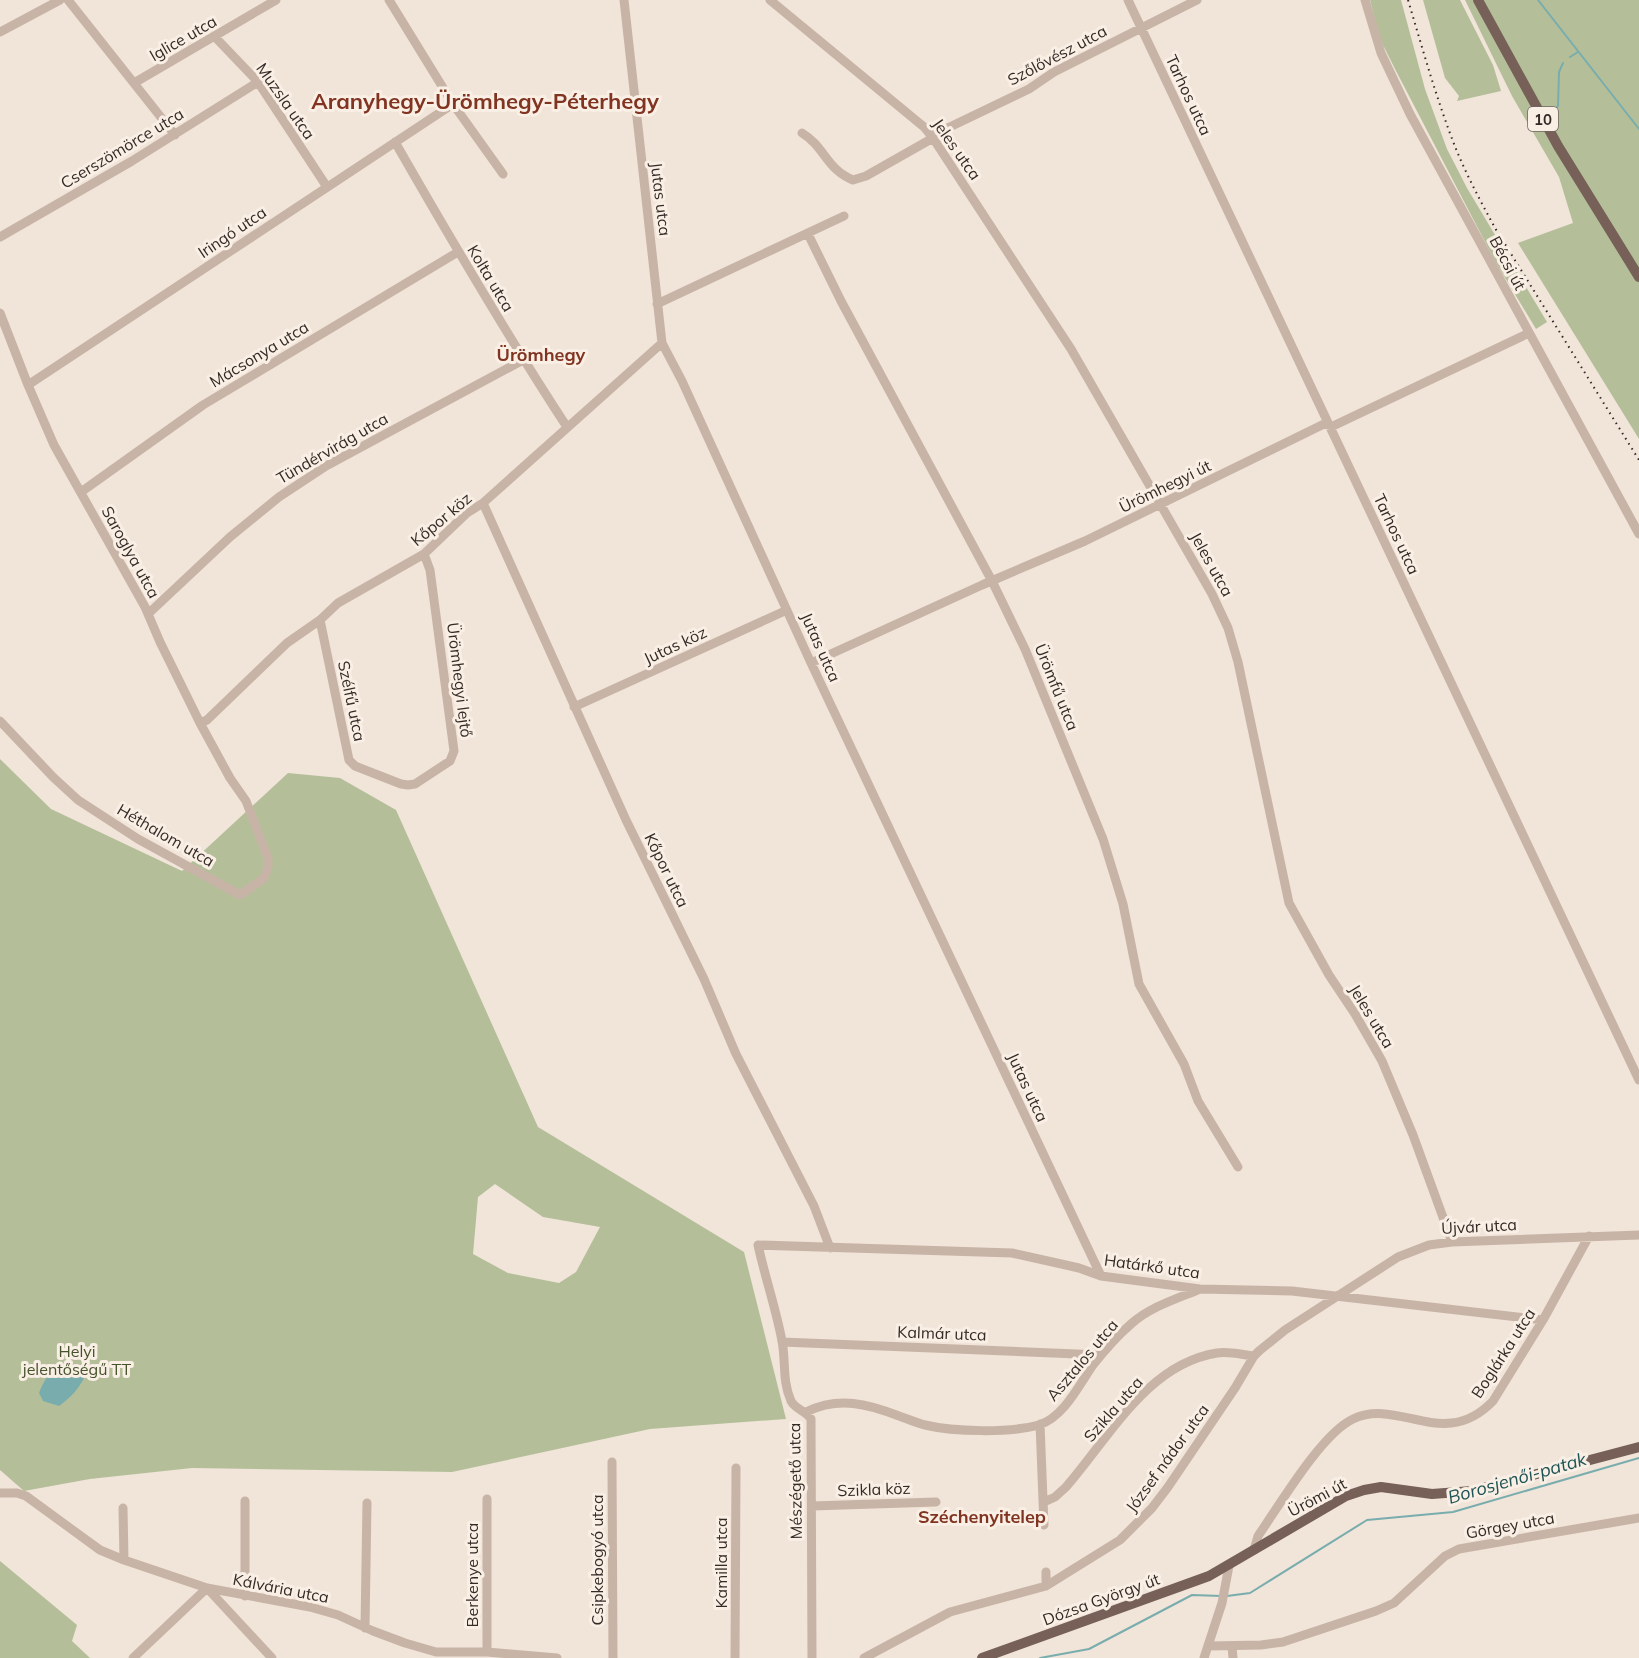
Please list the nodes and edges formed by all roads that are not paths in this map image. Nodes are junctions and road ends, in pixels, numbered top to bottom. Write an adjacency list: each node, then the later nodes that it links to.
1 (60, 0): 12 (street)
2 (68, 0): 15 (street)
3 (276, 0): 13 (street, Iglice utca)
4 (390, 0): 16 (street)
5 (624, 0): 28 (street, Jutas utca)
6 (770, 0): 19 (street, Jeles utca)
7 (1128, 0): 11 (street, Tarhos utca)
8 (1197, 0): 11 (street, Szőlővész utca)
9 (1365, 0): 30 (street, Bécsi út)
10 (1478, 0): 27 (main road, 10)
11 (1141, 28): 19 (street, Szőlővész utca); 34 (street, Tarhos utca)
12 (0, 32)
13 (215, 37): 14 (street, Muzsla utca); 15 (street, Iglice utca)
14 (258, 82): 18 (street, Cserszömörce utca); 22 (street, Muzsla utca)
15 (134, 83): 18 (street)
16 (453, 104): 20 (street, Iringó utca); 21 (street)
17 (802, 133): 19 (street, Szőlővész utca)
18 (175, 135): 25 (street, Cserszömörce utca)
19 (932, 137): 38 (street, Jeles utca)
20 (395, 142): 22 (street, Iringó utca); 26 (street, Kolta utca)
21 (503, 174)
22 (327, 187): 33 (street, Iringó utca)
23 (844, 216): 24 (street)
24 (808, 234): 28 (street); 41 (street, Ürömfű utca)
25 (0, 237)
26 (458, 252): 32 (street, Kolta utca); 36 (street, Mácsonya utca)
27 (1639, 277)
28 (657, 304): 31 (street, Jutas utca)
29 (0, 313): 33 (street, Saroglya utca)
30 (1529, 333): 34 (street, Ürömhegyi út); 39 (street, Bécsi út)
31 (662, 343): 35 (street, Kőpor köz); 42 (street, Jutas utca)
32 (523, 360): 35 (street, Kolta utca); 43 (street, Tündérvirág utca)
33 (28, 385): 36 (street, Saroglya utca)
34 (1329, 425): 38 (street, Ürömhegyi út); 51 (street, Tarhos utca)
35 (567, 427): 37 (street, Kőpor köz)
36 (81, 492): 43 (street, Saroglya utca)
37 (483, 503): 40 (street, Kőpor köz); 46 (street, Kőpor utca)
38 (1161, 505): 41 (street, Ürömhegyi út); 55 (street, Jeles utca)
39 (1639, 534)
40 (424, 554): 44 (street, Kőpor köz); 49 (street, Ürömhegyi lejtő)
41 (992, 581): 45 (street, Ürömhegyi út); 52 (street, Ürömfű utca)
42 (787, 610): 45 (street, Jutas utca); 46 (street, Jutas köz)
43 (148, 614): 48 (street, Saroglya utca)
44 (320, 620): 48 (street, Kőpor köz); 49 (street, Szélfű utca)
45 (811, 663): 58 (street, Jutas utca)
46 (574, 707): 57 (street, Kőpor utca)
47 (0, 720): 50 (street, Héthalom utca)
48 (200, 723): 50 (street, Saroglya utca)
49 (408, 785)
50 (246, 801)
51 (1639, 1080)
52 (1238, 1167)
53 (1639, 1235): 54 (street, Újvár utca)
54 (1589, 1236): 55 (street, Újvár utca); 61 (street, Boglárka utca)
55 (1452, 1242): 60 (street, Újvár utca)
56 (758, 1245): 57 (street, Határkő utca); 62 (street, Mészégető utca)
57 (830, 1248): 58 (street, Határkő utca)
58 (1101, 1276): 59 (street, Határkő utca)
59 (1200, 1289): 60 (street, Határkő utca); 63 (street, Asztalos utca)
60 (1335, 1296): 61 (street, Határkő utca); 64 (street, József nádor utca)
61 (1543, 1320): 80 (street, Boglárka utca)
62 (782, 1342): 63 (street, Kalmár utca); 65 (street, Mészégető utca)
63 (1101, 1354): 66 (street, Asztalos utca)
64 (1254, 1356): 74 (street, Szikla utca); 84 (street, József nádor utca)
65 (806, 1412): 66 (street, Asztalos utca); 76 (street, Mészégető utca)
66 (1040, 1424): 74 (street)
67 (1639, 1447): 80 (main road, Ürömi út)
68 (612, 1462): 95 (street, Csipkebogyó utca)
69 (736, 1468): 96 (street, Kamilla utca)
70 (0, 1494): 81 (street, Kálvária utca)
71 (487, 1499): 90 (street, Berkenye utca)
72 (245, 1501): 86 (street)
73 (936, 1502): 76 (street, Szikla köz)
74 (1044, 1502): 79 (street)
75 (367, 1503): 87 (street)
76 (812, 1506): 97 (street, Mészégető utca)
77 (123, 1508): 81 (street)
78 (1639, 1518): 89 (street, Görgey utca)
79 (1044, 1525)
80 (1254, 1551): 82 (main road, Ürömi út)
81 (124, 1560): 85 (street, Kálvária utca)
82 (1229, 1566): 88 (street); 99 (main road, Dózsa György út)
83 (1046, 1572): 84 (street)
84 (1046, 1586): 98 (street, József nádor utca)
85 (207, 1588): 86 (street, Kálvária utca); 91 (street); 92 (street)
86 (245, 1596): 87 (street, Kálvária utca)
87 (365, 1628): 90 (street, Kálvária utca)
88 (1209, 1646): 89 (street, Görgey utca); 100 (street)
89 (1232, 1646): 101 (street)
90 (487, 1652): 93 (street, Kálvária utca)
91 (133, 1658)
92 (272, 1658)
93 (536, 1658): 94 (street, Kálvária utca)
94 (557, 1658)
95 (613, 1658)
96 (735, 1658)
97 (812, 1658)
98 (864, 1658)
99 (982, 1658)
100 (1204, 1658)
101 (1233, 1658)

